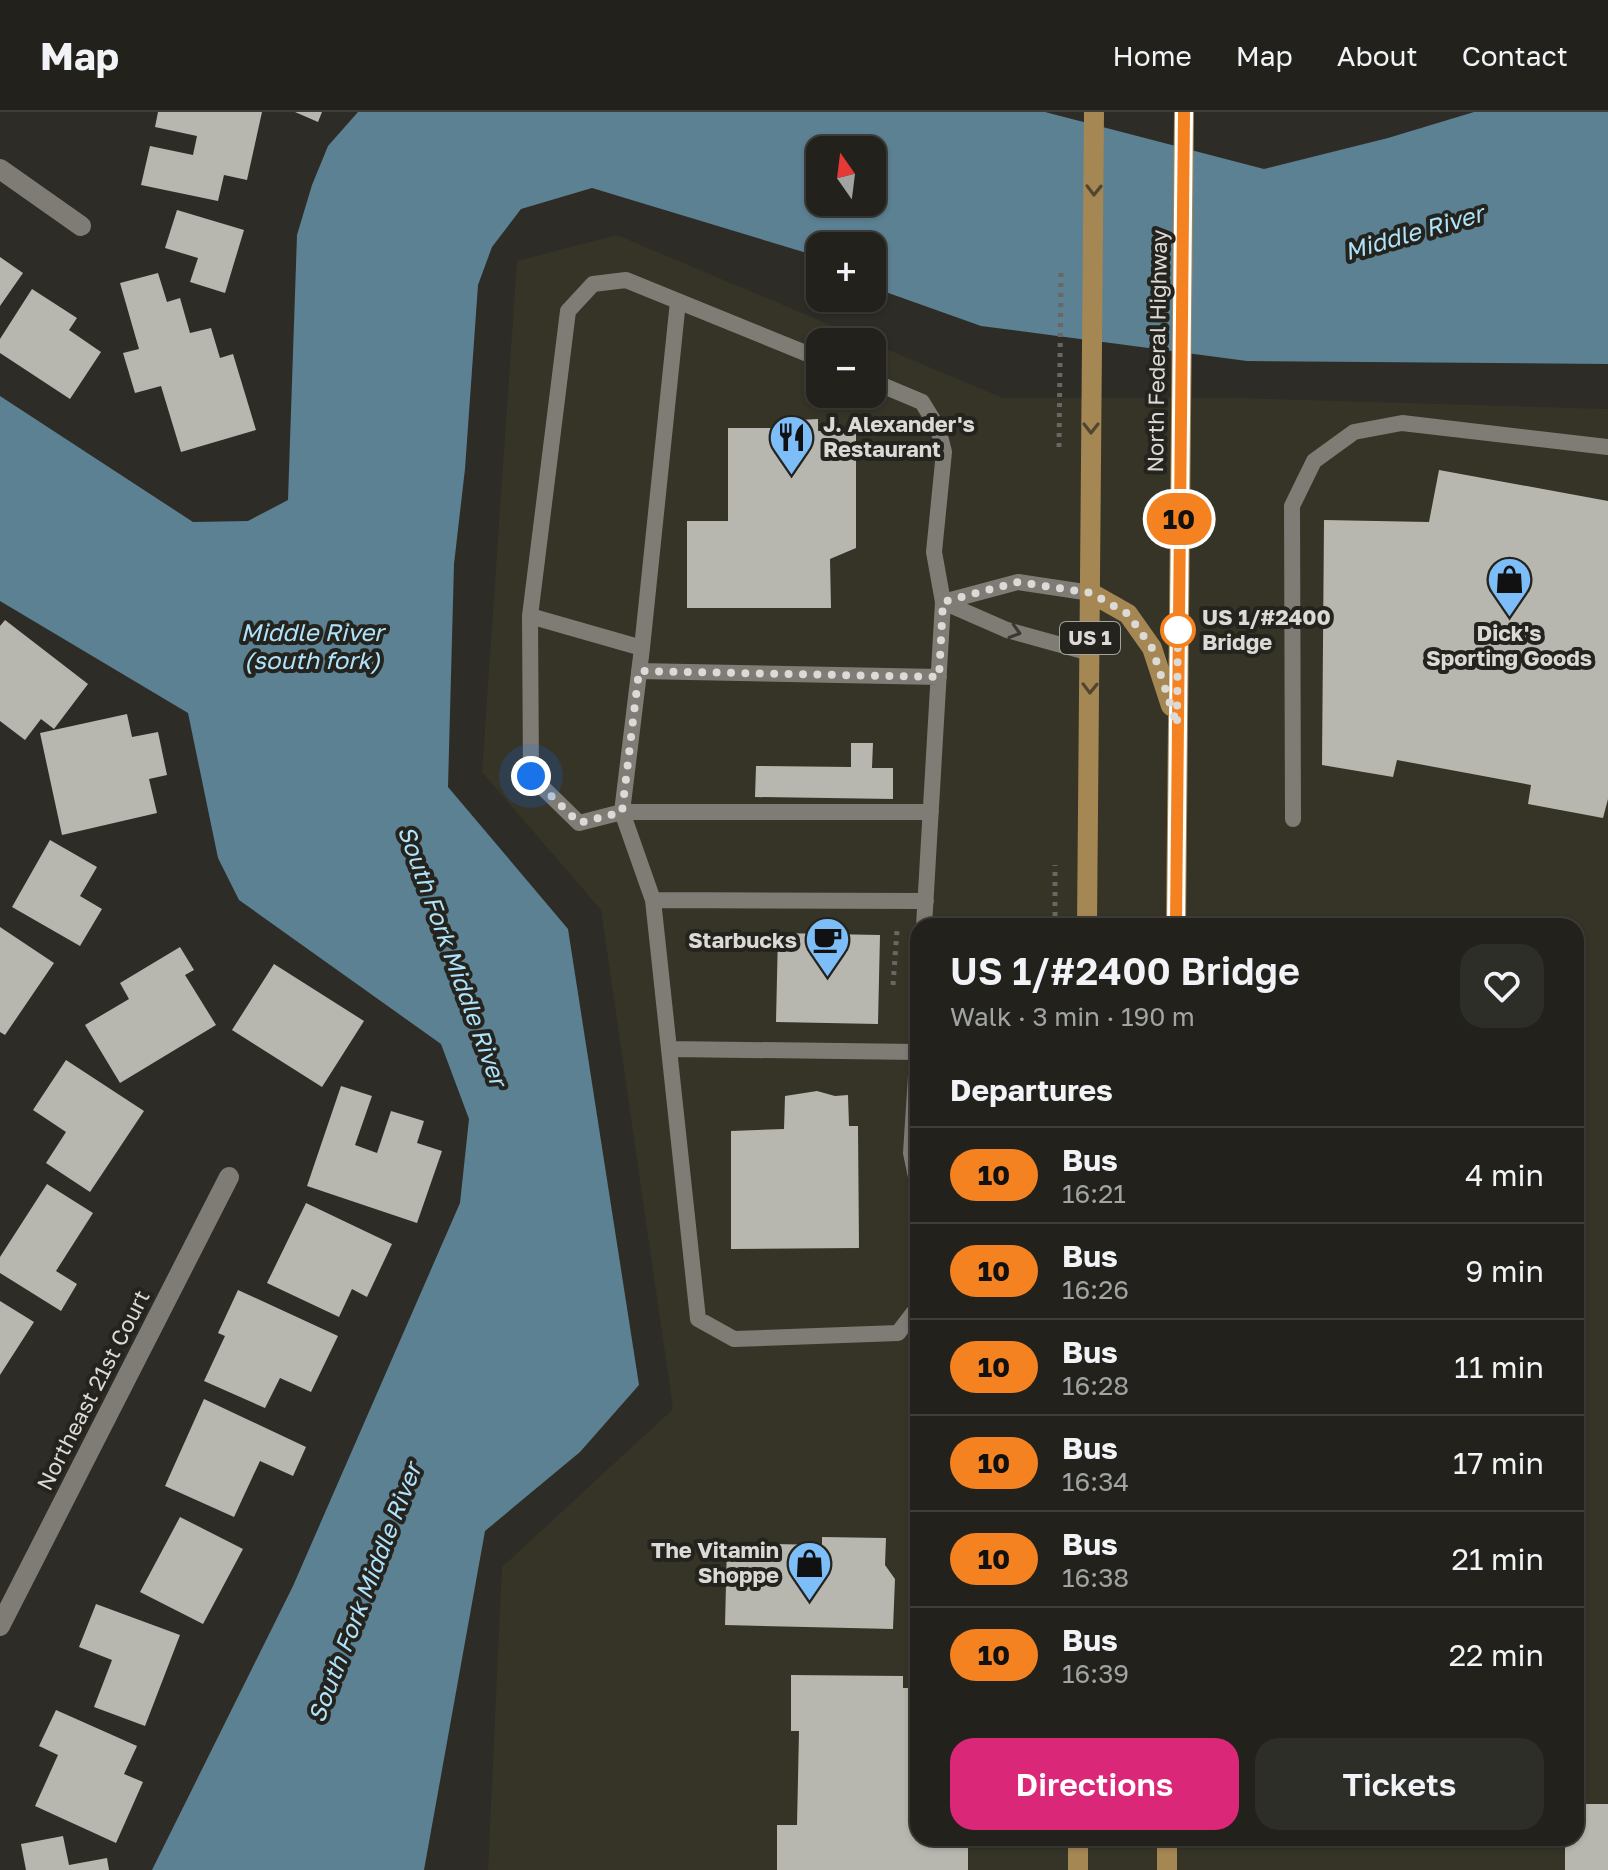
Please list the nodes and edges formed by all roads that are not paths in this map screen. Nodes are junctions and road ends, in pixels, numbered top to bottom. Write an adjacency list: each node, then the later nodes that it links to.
1 (1094, 112): 9 (main road, US 1, one-way to 9)
2 (1184, 112): 16 (main road, North Federal Highway)
3 (0, 169): 4 (street)
4 (81, 226)
5 (678, 301): 6 (lane); 11 (lane); 12 (lane)
6 (806, 353)
7 (886, 387): 10 (lane)
8 (1608, 447): 19 (lane)
9 (1091, 593): 10 (lane); 13 (main road, US 1); 16 (main road)
10 (943, 602): 13 (lane, one-way to 13); 15 (lane)
11 (530, 616): 12 (lane); 17 (lane)
12 (642, 648): 14 (lane)
13 (1090, 653): 23 (main road, US 1, one-way to 23)
14 (639, 671): 15 (lane); 17 (lane)
15 (939, 677): 18 (lane)
16 (1177, 725): 24 (main road, North Federal Highway)
17 (622, 812): 18 (lane); 20 (lane)
18 (931, 812): 21 (lane)
19 (1293, 819)
20 (653, 900): 21 (lane); 25 (lane)
21 (926, 901): 22 (lane)
22 (925, 918)
23 (1087, 918)
24 (1176, 918)
25 (670, 1049): 26 (lane); 28 (lane)
26 (910, 1052)
27 (229, 1177): 29 (street, Northeast 21st Court)
28 (910, 1317)
29 (0, 1626)
30 (1078, 1846): 32 (main road)
31 (1167, 1846): 33 (main road)
32 (1078, 1870)
33 (1167, 1870)

